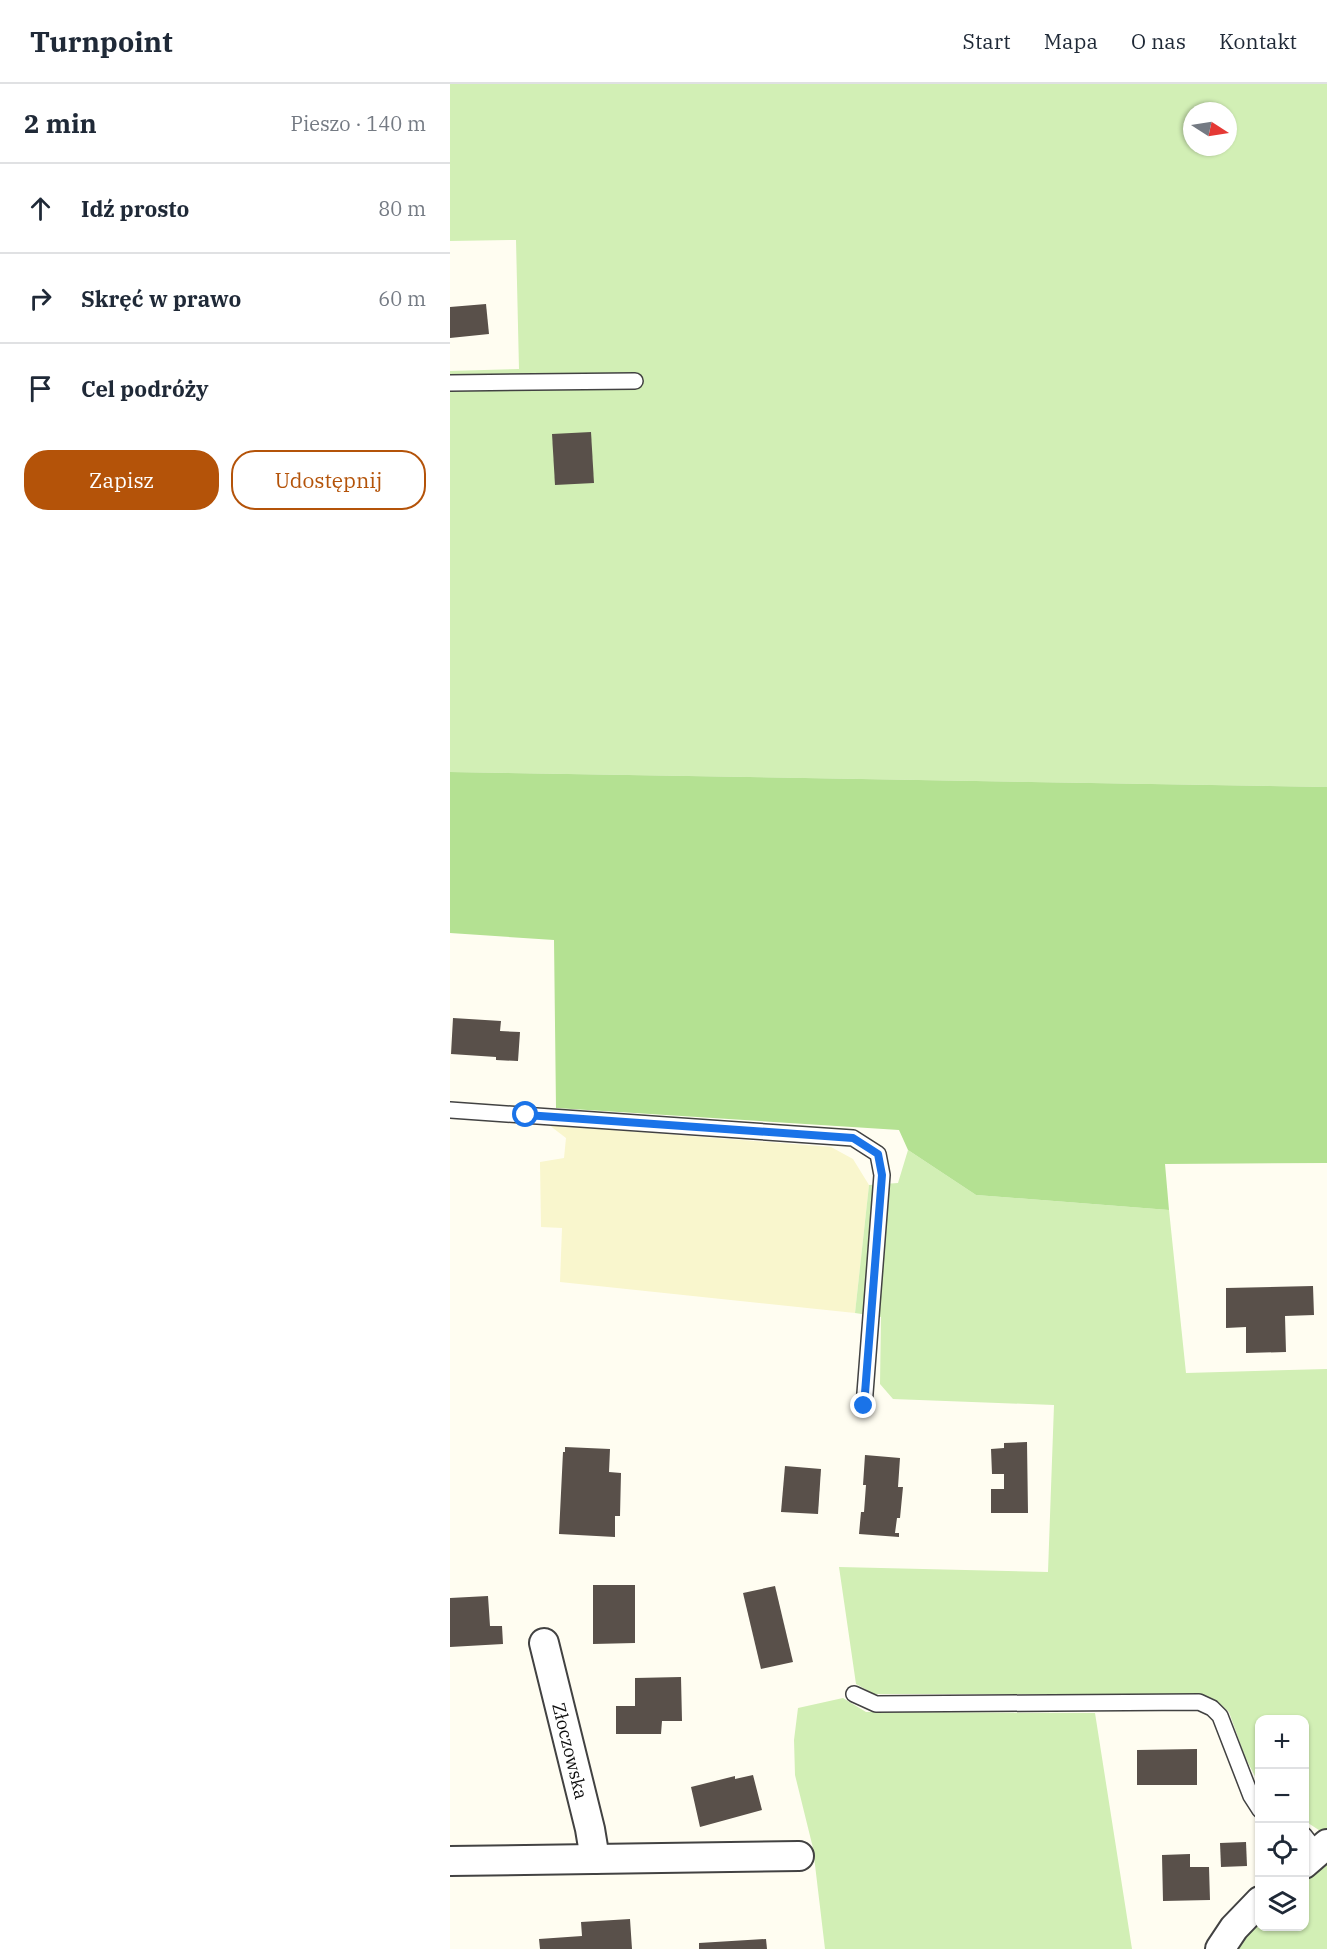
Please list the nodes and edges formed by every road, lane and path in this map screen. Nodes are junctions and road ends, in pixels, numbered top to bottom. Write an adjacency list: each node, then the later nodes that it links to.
1 (635, 381): 2 (lane)
2 (450, 383)
3 (450, 1110): 4 (lane)
4 (864, 1406)
5 (544, 1643): 9 (street, Złoczowska)
6 (854, 1694): 7 (lane)
7 (1255, 1802)
8 (799, 1856): 9 (street)
9 (594, 1859): 10 (street)
10 (450, 1862)
11 (1255, 1906): 12 (street)
12 (1220, 1949)

